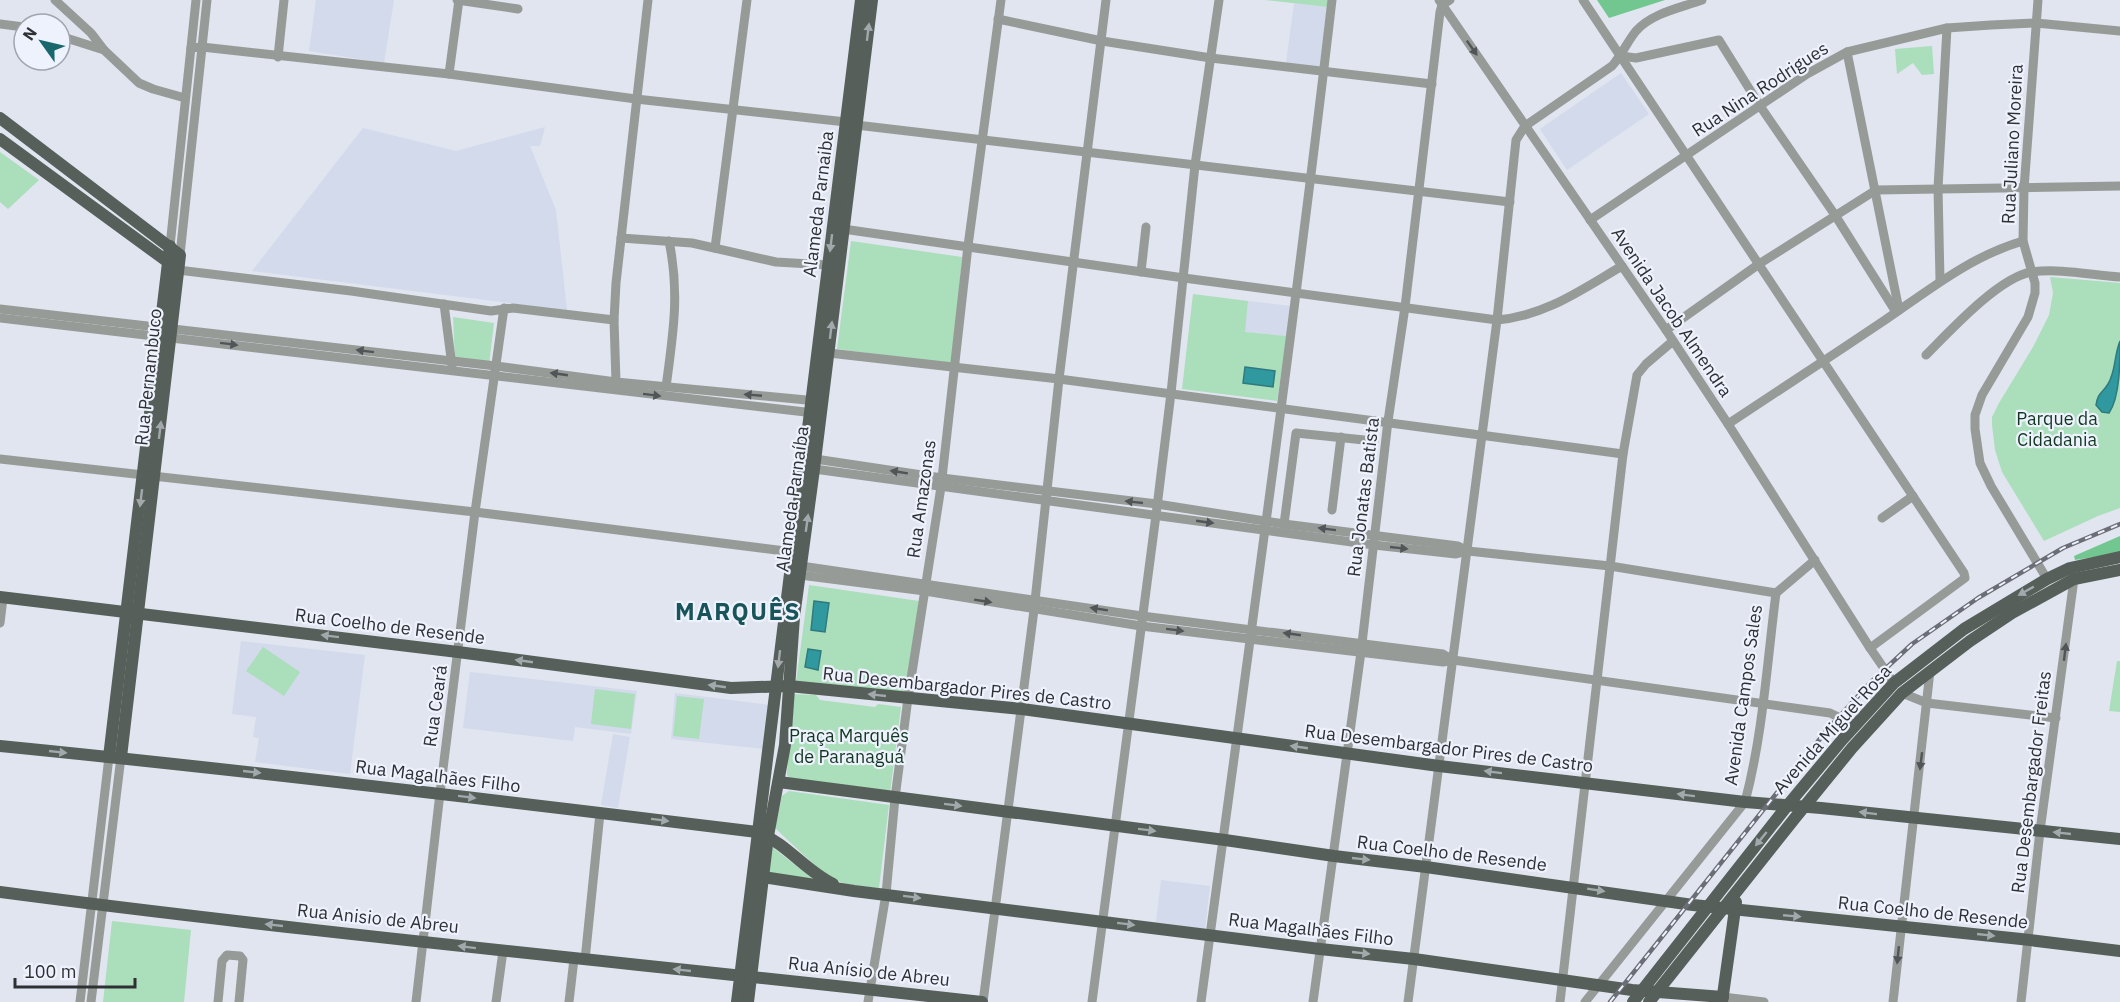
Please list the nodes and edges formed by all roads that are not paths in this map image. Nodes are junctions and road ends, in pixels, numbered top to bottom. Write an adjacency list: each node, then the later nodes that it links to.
1 (55, 0): 27 (street)
2 (196, 0): 26 (street, Rua Pernambuco)
3 (207, 0): 25 (street, Rua Pernambuco)
4 (284, 0): 30 (street)
5 (459, 0): 18 (street); 33 (street)
6 (648, 0): 36 (street)
7 (747, 0): 38 (street)
8 (861, 0): 40 (main road, Alameda Parnaiba)
9 (872, 0): 40 (main road, Alameda Parnaíba, one-way to 9)
10 (1001, 0): 19 (street, Rua Amazonas)
11 (1106, 0): 24 (street)
12 (1218, 0): 31 (street)
13 (1332, 0): 32 (street)
14 (1583, 0): 29 (street)
15 (1702, 0): 29 (street)
16 (2038, 0): 20 (street, Rua Juliano Moreira)
17 (1444, 2): 34 (street, Rua Jonatas Batista); 42 (street, Avenida Jacob Almendra, one-way to 42)
18 (518, 9)
19 (998, 19): 24 (street); 44 (street, Rua Amazonas)
20 (2036, 23): 21 (street, Rua Nina Rodrigues); 22 (street, Rua Nina Rodrigues); 51 (street, Rua Juliano Moreira)
21 (1947, 28): 28 (street, Rua Nina Rodrigues); 50 (street)
22 (2120, 31)
23 (72, 40): 27 (street)
24 (1102, 41): 31 (street); 45 (street)
25 (202, 47): 26 (street); 30 (street); 64 (street, Rua Pernambuco)
26 (191, 48): 35 (street, Rua Pernambuco)
27 (104, 50): 35 (street)
28 (1846, 52): 37 (street, Rua Nina Rodrigues); 52 (street)
29 (1621, 56): 37 (street); 42 (street); 46 (street)
30 (278, 57): 33 (street)
31 (1211, 58): 32 (street); 47 (street)
32 (1324, 71): 34 (street); 48 (street)
33 (449, 74): 36 (street)
34 (1432, 84): 53 (street, Rua Jonatas Batista)
35 (185, 98): 64 (street, Rua Pernambuco)
36 (636, 99): 38 (street); 59 (street)
37 (1760, 106): 46 (street, Rua Nina Rodrigues); 55 (street)
38 (734, 109): 40 (street); 63 (street)
39 (0, 118): 41 (main road)
40 (851, 124): 44 (street); 58 (main road, Alameda Parnaíba); 67 (main road, Alameda Parnaiba, one-way to 67)
41 (11, 126): 43 (main road); 64 (main road)
42 (1525, 126): 54 (street); 56 (street, Avenida Jacob Almendra)
43 (0, 139): 68 (main road)
44 (982, 140): 45 (street); 62 (street, Rua Amazonas)
45 (1088, 152): 47 (street); 65 (street)
46 (1688, 155): 56 (street, Rua Nina Rodrigues); 66 (street)
47 (1195, 165): 48 (street); 73 (street)
48 (1311, 179): 53 (street); 75 (street)
49 (2120, 186): 51 (street)
50 (1938, 188): 51 (street); 52 (street); 74 (street)
51 (2024, 189): 61 (street, Rua Juliano Moreira)
52 (1876, 190): 55 (street); 80 (street)
53 (1419, 192): 54 (street); 78 (street, Rua Jonatas Batista)
54 (1510, 202): 83 (street)
55 (1835, 215): 66 (street); 80 (street)
56 (1590, 220): 69 (street, Avenida Jacob Almendra)
57 (1146, 227): 70 (street)
58 (843, 229): 62 (street); 87 (main road, Alameda Parnaíba, one-way to 58)
59 (621, 238): 60 (street); 82 (street)
60 (669, 241): 63 (street); 97 (street)
61 (2023, 241): 71 (street, Rua Juliano Moreira); 74 (street)
62 (968, 246): 65 (street); 92 (street, Rua Amazonas)
63 (715, 248): 67 (street)
64 (175, 251): 68 (main road, Rua Pernambuco)
65 (1075, 263): 70 (street); 95 (street)
66 (1759, 264): 84 (street); 90 (street)
67 (828, 265): 99 (main road, Alameda Parnaiba)
68 (173, 266): 76 (street); 85 (main road, Rua Pernambuco)
69 (1622, 266): 83 (street); 84 (street, Avenida Jacob Almendra)
70 (1141, 272): 73 (street)
71 (2032, 272): 72 (street); 88 (street); 129 (street, Rua Juliano Moreira)
72 (2120, 277)
73 (1184, 278): 75 (street); 98 (street)
74 (1940, 280): 80 (street)
75 (1296, 293): 78 (street); 100 (street)
76 (444, 304): 77 (street); 89 (street)
77 (504, 308): 82 (street); 91 (street, Rua Ceará)
78 (1405, 308): 83 (street); 101 (street, Rua Jonatas Batista)
79 (0, 309): 85 (street)
80 (1898, 311): 90 (street)
81 (0, 318): 85 (street)
82 (614, 320): 96 (street)
83 (1497, 320): 103 (street)
84 (1666, 330): 86 (street, Avenida Jacob Almendra)
85 (166, 332): 89 (street, one-way to 85); 93 (street, one-way to 93); 109 (main road, Rua Pernambuco)
86 (1673, 341): 102 (street, Avenida Jacob Almendra); 106 (street)
87 (829, 353): 92 (street); 99 (main road, Alameda Parnaíba)
88 (1926, 355)
89 (451, 361): 91 (street); 93 (street)
90 (1823, 361): 102 (street); 111 (street)
91 (496, 366): 94 (street, Rua Ceará); 96 (street, one-way to 91)
92 (955, 368): 95 (street); 110 (street, Rua Amazonas)
93 (454, 372): 94 (street)
94 (494, 376): 99 (street, one-way to 99); 115 (street, Rua Ceará)
95 (1059, 379): 98 (street); 112 (street)
96 (616, 382): 97 (street)
97 (666, 387): 99 (street, one-way to 97)
98 (1171, 393): 100 (street); 113 (street)
99 (816, 407): 108 (main road, Alameda Parnaíba); 123 (main road, Alameda Parnaíba)
100 (1281, 408): 101 (street); 119 (street)
101 (1388, 421): 103 (street); 120 (street, Rua Jonatas Batista)
102 (1728, 424): 124 (street, Avenida Jacob Almendra)
103 (1481, 435): 106 (street); 122 (street)
104 (1341, 437): 105 (street); 114 (street); 118 (street)
105 (1374, 441)
106 (1623, 454): 126 (street)
107 (0, 459): 109 (street)
108 (815, 464): 110 (street); 127 (main road, Alameda Parnaíba, one-way to 108)
109 (149, 475): 115 (street); 135 (main road, Rua Pernambuco)
110 (941, 483): 112 (street); 130 (street, Rua Amazonas)
111 (1913, 496): 117 (street); 142 (street, Avenida Miguel Rosa)
112 (1047, 497): 113 (street, one-way to 112); 116 (street); 133 (street)
113 (1157, 504): 116 (street); 119 (street)
114 (1332, 510)
115 (475, 512): 123 (street); 143 (street, Rua Ceará)
116 (1156, 515): 119 (street, one-way to 119); 136 (street)
117 (1882, 518)
118 (1284, 524): 119 (street); 120 (street, one-way to 118)
119 (1265, 525): 121 (street); 139 (street)
120 (1374, 535): 121 (street, Rua Jonatas Batista); 122 (street)
121 (1374, 545): 122 (street, one-way to 122); 141 (street, Rua Jonatas Batista)
122 (1467, 551): 126 (street); 144 (street)
123 (793, 552): 148 (main road, Alameda Parnaíba, one-way to 148)
124 (1815, 560): 131 (street); 142 (street, Avenida Jacob Almendra)
125 (2117, 564): 128 (main road, Avenida Miguel Rosa)
126 (1610, 566): 131 (street); 146 (street)
127 (801, 570): 130 (street); 149 (main road, Alameda Parnaíba)
128 (2072, 574): 129 (main road, Avenida Miguel Rosa); 145 (main road, Avenida Miguel Rosa); 154 (street, Rua Desembargador Freitas, one-way to 128)
129 (2046, 577): 147 (main road, Avenida Miguel Rosa, one-way to 147)
130 (926, 587): 133 (street); 134 (street, one-way to 134); 150 (street, Rua Amazonas)
131 (1776, 593): 152 (street, Avenida Campos Sales)
132 (2, 597): 135 (main road, Rua Coelho de Resende); 137 (street)
133 (1036, 599): 134 (street); 136 (street, one-way to 133)
134 (1034, 610): 136 (street); 153 (street)
135 (133, 612): 143 (main road, Rua Coelho de Resende, one-way to 135); 160 (main road, Rua Pernambuco)
136 (1141, 621): 138 (street); 140 (street, one-way to 140); 156 (street)
137 (0, 623)
138 (1216, 624): 139 (street); 140 (street)
139 (1252, 634): 140 (street); 141 (street); 157 (street)
140 (1215, 635)
141 (1361, 648): 144 (street); 159 (street, Rua Jonatas Batista)
142 (1870, 648): 147 (street, Avenida Jacob Almendra)
143 (458, 652): 148 (main road, Rua Coelho de Resende, one-way to 143); 164 (street, Rua Ceará)
144 (1453, 660): 146 (street); 161 (street)
145 (1930, 671): 147 (main road, Avenida Miguel Rosa); 151 (street)
146 (1597, 679): 152 (street); 163 (street)
147 (1895, 683): 151 (street); 155 (main road, Avenida Miguel Rosa); 168 (main road, Avenida Miguel Rosa)
148 (775, 686): 149 (main road, Rua Desembargador Pires de Castro); 174 (main road, Alameda Parnaíba)
149 (789, 686): 150 (main road, Rua Desembargador Pires de Castro, one-way to 149); 162 (main road, Alameda Parnaíba)
150 (909, 698): 153 (main road, Rua Desembargador Pires de Castro); 165 (street, Rua Amazonas)
151 (1928, 703): 154 (street); 171 (street, one-way to 171)
152 (1763, 704): 155 (street); 166 (street, Avenida Campos Sales)
153 (1022, 709): 156 (main road, Rua Desembargador Pires de Castro); 169 (street)
154 (2056, 718): 173 (street, Rua Desembargador Freitas)
155 (1850, 722): 167 (main road, Avenida Miguel Rosa)
156 (1127, 724): 157 (main road, Rua Desembargador Pires de Castro); 172 (street)
157 (1238, 739): 159 (main road, Rua Desembargador Pires de Castro, one-way to 157); 176 (street)
158 (0, 746): 160 (main road, Rua Magalhães Filho, one-way to 160)
159 (1347, 754): 161 (main road, Rua Desembargador Pires de Castro); 177 (street, Rua Jonatas Batista)
160 (115, 757): 164 (main road, Rua Magalhães Filho, one-way to 164); 185 (street)
161 (1439, 766): 163 (main road, Rua Desembargador Pires de Castro, one-way to 161); 178 (street)
162 (779, 782): 165 (main road, Rua Coelho de Resende); 174 (main road, Alameda Parnaíba)
163 (1586, 783): 166 (main road, Rua Desembargador Pires de Castro, one-way to 163); 180 (street)
164 (440, 794): 170 (main road, Rua Magalhães Filho, one-way to 170); 193 (street, Rua Ceará)
165 (895, 798): 169 (main road, Rua Coelho de Resende, one-way to 169); 183 (street, Rua Amazonas)
166 (1747, 802): 167 (main road, Rua Desembargador Pires de Castro); 184 (street)
167 (1783, 806): 168 (main road, Rua Desembargador Pires de Castro); 187 (main road, Avenida Miguel Rosa, one-way to 187)
168 (1804, 807): 171 (main road, Rua Desembargador Pires de Castro, one-way to 168); 188 (main road, Avenida Miguel Rosa)
169 (1008, 812): 172 (main road, Rua Coelho de Resende); 186 (street)
170 (600, 813): 174 (main road, Rua Magalhães Filho, one-way to 174); 197 (street)
171 (1914, 818): 173 (main road, Rua Desembargador Pires de Castro); 190 (street)
172 (1115, 826): 176 (main road, Rua Coelho de Resende, one-way to 176); 189 (street)
173 (2040, 831): 175 (main road, Rua Desembargador Pires de Castro, one-way to 173); 192 (street, Rua Desembargador Freitas)
174 (763, 834): 179 (main road, Alameda Parnaíba); 181 (main road, Rua Magalhães Filho); 199 (main road, Alameda Parnaíba)
175 (2120, 839)
176 (1225, 840): 177 (main road, Rua Coelho de Resende); 191 (street)
177 (1334, 856): 178 (main road, Rua Coelho de Resende, one-way to 178); 194 (street, Rua Jonatas Batista)
178 (1426, 867): 180 (main road, Rua Coelho de Resende); 198 (street)
179 (763, 877): 181 (main road, Rua Magalhães Filho); 199 (main road, Alameda Parnaíba)
180 (1574, 887): 184 (main road, Rua Coelho de Resende, one-way to 184); 200 (street)
181 (854, 891): 183 (main road, Rua Magalhães Filho)
182 (0, 892): 185 (main road, Rua Anisio de Abreu)
183 (885, 894): 186 (main road, Rua Magalhães Filho, one-way to 186); 203 (street, Rua Amazonas)
184 (1668, 901): 187 (main road, Rua Coelho de Resende); 201 (street)
185 (98, 905): 193 (main road, Rua Anisio de Abreu, one-way to 185); 206 (street); 207 (street)
186 (995, 907): 189 (main road, Rua Magalhães Filho); 215 (street)
187 (1708, 907): 188 (main road, Rua Coelho de Resende); 202 (main road, Avenida Miguel Rosa)
188 (1728, 909): 190 (main road, Rua Coelho de Resende, one-way to 190); 204 (main road); 205 (main road)
189 (1103, 921): 191 (main road, Rua Magalhães Filho, one-way to 191); 216 (street)
190 (1901, 926): 192 (main road, Rua Coelho de Resende, one-way to 192); 223 (street, one-way to 223)
191 (1210, 934): 194 (main road, Rua Magalhães Filho); 217 (street)
192 (2028, 939): 196 (main road, Rua Coelho de Resende); 224 (street, Rua Desembargador Freitas)
193 (423, 941): 195 (main road, Rua Anisio de Abreu, one-way to 193); 210 (street, Rua Ceará)
194 (1320, 949): 198 (main road, Rua Magalhães Filho, one-way to 198); 218 (street, Rua Jonatas Batista)
195 (503, 951): 197 (main road, Rua Anisio de Abreu); 211 (street)
196 (2120, 951)
197 (579, 959): 199 (main road, Rua Anisio de Abreu, one-way to 197); 212 (street)
198 (1414, 959): 200 (main road, Rua Magalhães Filho); 219 (street)
199 (746, 976): 203 (main road, Rua Anísio de Abreu); 213 (main road); 214 (main road, Alameda Parnaíba)
200 (1563, 980): 201 (main road, Rua Magalhães Filho); 220 (street)
201 (1602, 985): 202 (main road, Rua Magalhães Filho); 221 (street)
202 (1636, 994): 204 (main road, Rua Magalhães Filho)
203 (869, 996): 215 (main road, Rua Anísio de Abreu)
204 (1653, 997): 205 (main road, Rua Magalhães Filho)
205 (1723, 999): 222 (street, Rua Magalhães Filho)
206 (80, 1002)
207 (91, 1002)
208 (218, 1002): 209 (street)
209 (239, 1002)
210 (416, 1002)
211 (496, 1002)
212 (569, 1002)
213 (737, 1002)
214 (748, 1002)
215 (983, 1002)
216 (1092, 1002)
217 (1202, 1002)
218 (1313, 1002)
219 (1408, 1002)
220 (1560, 1002)
221 (1585, 1002)
222 (1764, 1002)
223 (1893, 1002)
224 (2021, 1002)

